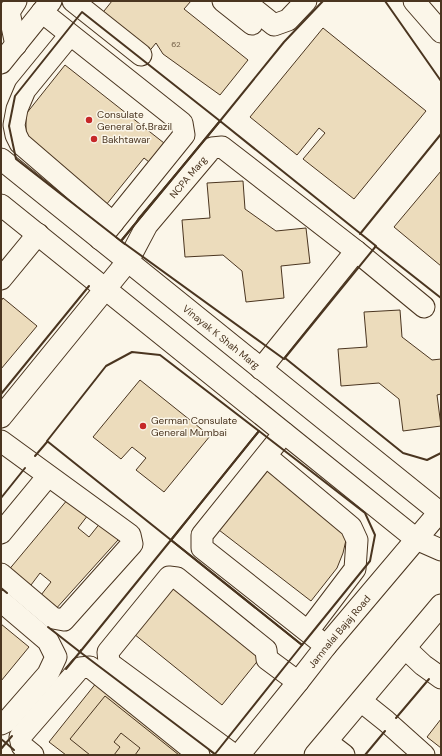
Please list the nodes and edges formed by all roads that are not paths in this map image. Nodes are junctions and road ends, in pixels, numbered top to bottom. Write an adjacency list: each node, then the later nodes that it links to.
1 (16, 1): 12 (street)
2 (73, 1): 8 (street)
3 (223, 1): 11 (street)
4 (244, 1): 5 (street)
5 (306, 1)
6 (414, 1): 9 (street)
7 (47, 7): 10 (street); 12 (street)
8 (93, 9): 13 (street)
9 (441, 32)
10 (70, 35): 17 (street); 17 (street)
11 (270, 38)
12 (16, 45): 14 (street)
13 (142, 55)
14 (1, 63)
15 (1, 159): 17 (street, Vinayak K Shah Marg)
16 (1, 205): 18 (street)
17 (107, 231): 20 (street, Vinayak K Shah Marg)
18 (38, 234): 21 (street); 22 (street)
19 (356, 251): 20 (street, NCPA Marg); 23 (street, NCPA Marg); 24 (street)
20 (128, 261): 22 (street, NCPA Marg); 24 (street, Vinayak K Shah Marg)
21 (1, 279)
22 (105, 288): 25 (street, NCPA Marg); 26 (street)
23 (424, 307)
24 (261, 369): 30 (street, Vinayak K Shah Marg)
25 (1, 417)
26 (284, 433): 28 (street); 32 (street)
27 (1, 441): 29 (street)
28 (266, 456): 37 (street); 37 (street)
29 (48, 476): 31 (street); 34 (street)
30 (440, 512): 32 (street, Jamnalal Bajaj Road)
31 (1, 533)
32 (416, 539): 33 (street); 38 (street, Jamnalal Bajaj Road)
33 (441, 550)
34 (1, 574)
35 (1, 601): 45 (street)
36 (441, 605): 39 (street)
37 (308, 631): 38 (street)
38 (326, 646): 43 (street, Jamnalal Bajaj Road)
39 (405, 648): 42 (street); 44 (street)
40 (123, 673): 41 (street); 43 (street); 49 (street)
41 (143, 677)
42 (441, 678)
43 (298, 682): 50 (street, Jamnalal Bajaj Road)
44 (361, 702): 46 (street); 52 (street)
45 (1, 724)
46 (321, 748): 51 (street)
47 (33, 755): 48 (street)
48 (199, 755)
49 (234, 755)
50 (239, 755)
51 (344, 755)
52 (424, 755)

